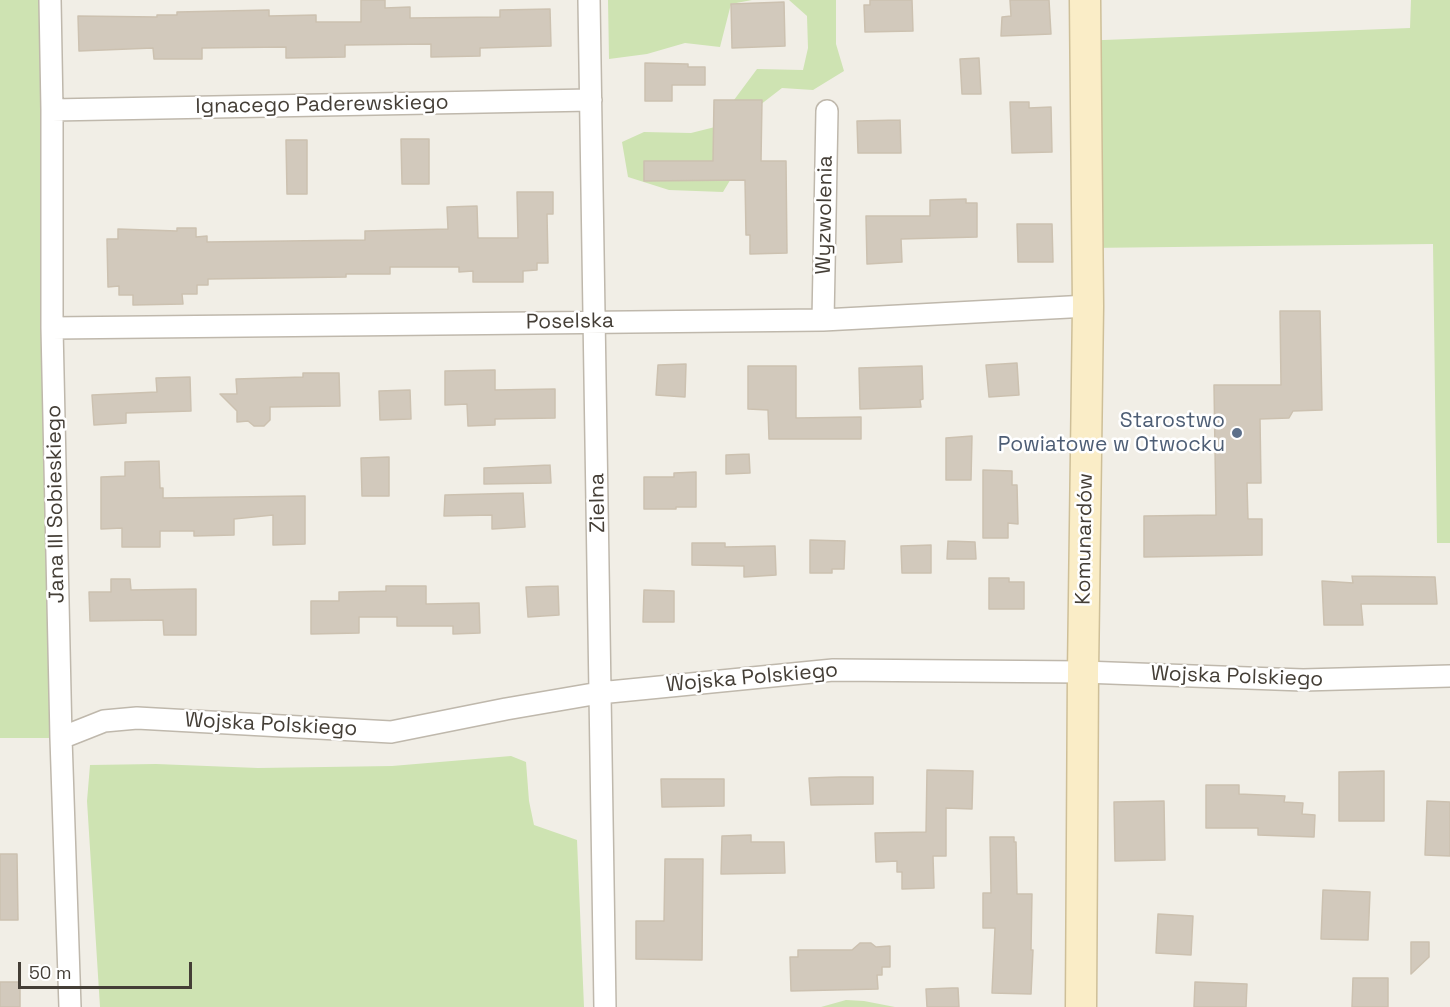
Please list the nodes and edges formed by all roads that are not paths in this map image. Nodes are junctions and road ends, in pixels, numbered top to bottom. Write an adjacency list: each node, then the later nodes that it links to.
1 (50, 0): 5 (street, Jana III Sobieskiego)
2 (590, 0): 4 (street, Zielna)
3 (1085, 0): 7 (street, Komunardów)
4 (591, 100): 5 (street, Ignacego Paderewskiego); 9 (street, Zielna)
5 (52, 110): 10 (street, Jana III Sobieskiego)
6 (827, 111): 8 (street, Wyzwolenia)
7 (1088, 306): 8 (street, Poselska); 11 (street, Komunardów)
8 (823, 320): 9 (street, Poselska)
9 (596, 322): 10 (street, Poselska); 13 (street, Zielna)
10 (52, 328): 14 (street, Jana III Sobieskiego)
11 (1083, 672): 12 (street, Wojska Polskiego); 13 (street, Wojska Polskiego); 17 (street, Komunardów)
12 (1450, 676)
13 (599, 693): 14 (street, Wojska Polskiego); 16 (street, Zielna)
14 (61, 738): 15 (street, Jana III Sobieskiego)
15 (70, 1007)
16 (605, 1007)
17 (1081, 1007)

